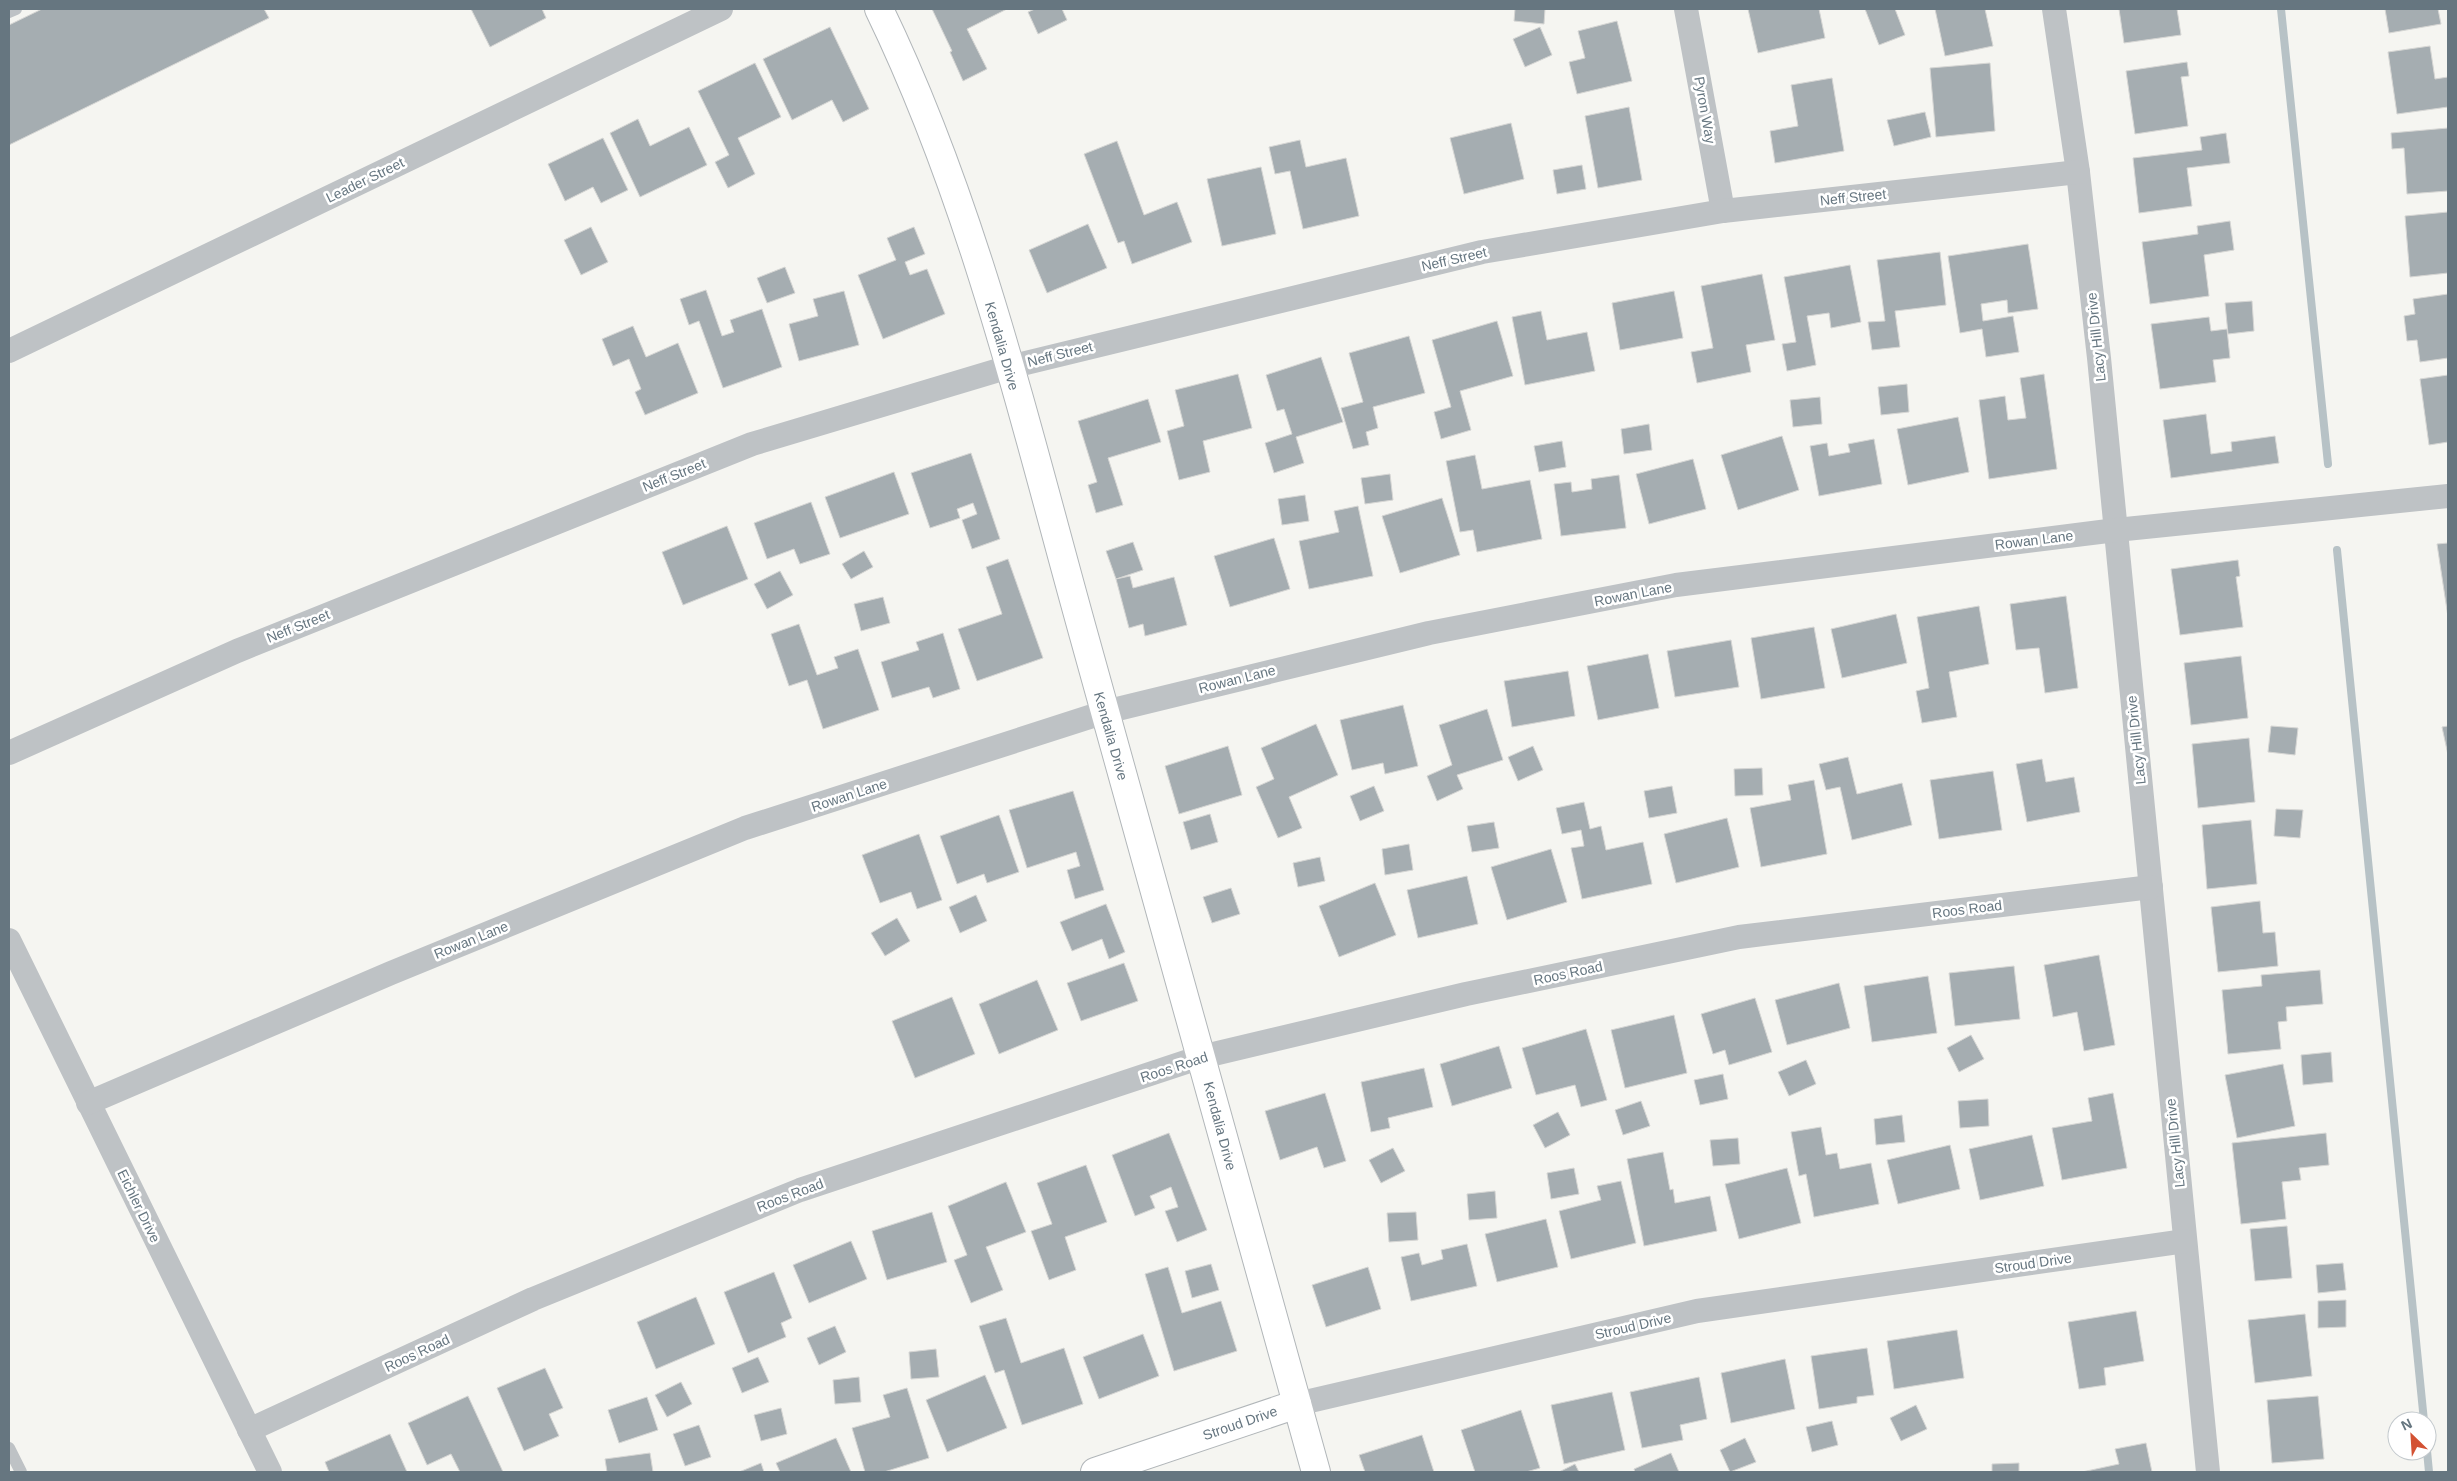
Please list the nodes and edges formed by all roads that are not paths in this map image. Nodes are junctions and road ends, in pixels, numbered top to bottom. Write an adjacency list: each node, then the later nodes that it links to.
1 (16, 9): 6 (lane)
2 (721, 9): 9 (street, Leader Street)
3 (879, 9): 10 (street, Kendalia Drive)
4 (1686, 9): 8 (street, Pyron Way)
5 (2054, 9): 7 (street, Lacy Hill Drive)
6 (9, 12)
7 (2078, 172): 8 (street, Neff Street); 12 (street, Lacy Hill Drive)
8 (1723, 211): 10 (street, Neff Street)
9 (9, 352)
10 (1009, 367): 13 (street, Kendalia Drive); 14 (street, Neff Street)
11 (2448, 496): 12 (street, Rowan Lane)
12 (2116, 530): 13 (street, Rowan Lane); 15 (street, Lacy Hill Drive)
13 (1105, 712): 17 (street, Kendalia Drive); 18 (street, Rowan Lane)
14 (9, 753)
15 (2150, 886): 17 (street, Roos Road); 19 (street, Lacy Hill Drive)
16 (9, 940): 18 (street, Eichler Drive)
17 (1201, 1057): 20 (street, Kendalia Drive); 21 (street, Roos Road)
18 (88, 1103): 21 (street, Eichler Drive)
19 (2185, 1241): 20 (street, Stroud Drive); 27 (street, Lacy Hill Drive)
20 (1297, 1404): 25 (street, Stroud Drive); 26 (street, Kendalia Drive)
21 (249, 1430): 24 (street, Eichler Drive)
22 (9, 1448): 23 (lane)
23 (21, 1472)
24 (270, 1472)
25 (1095, 1472)
26 (1316, 1472)
27 (2208, 1472)

